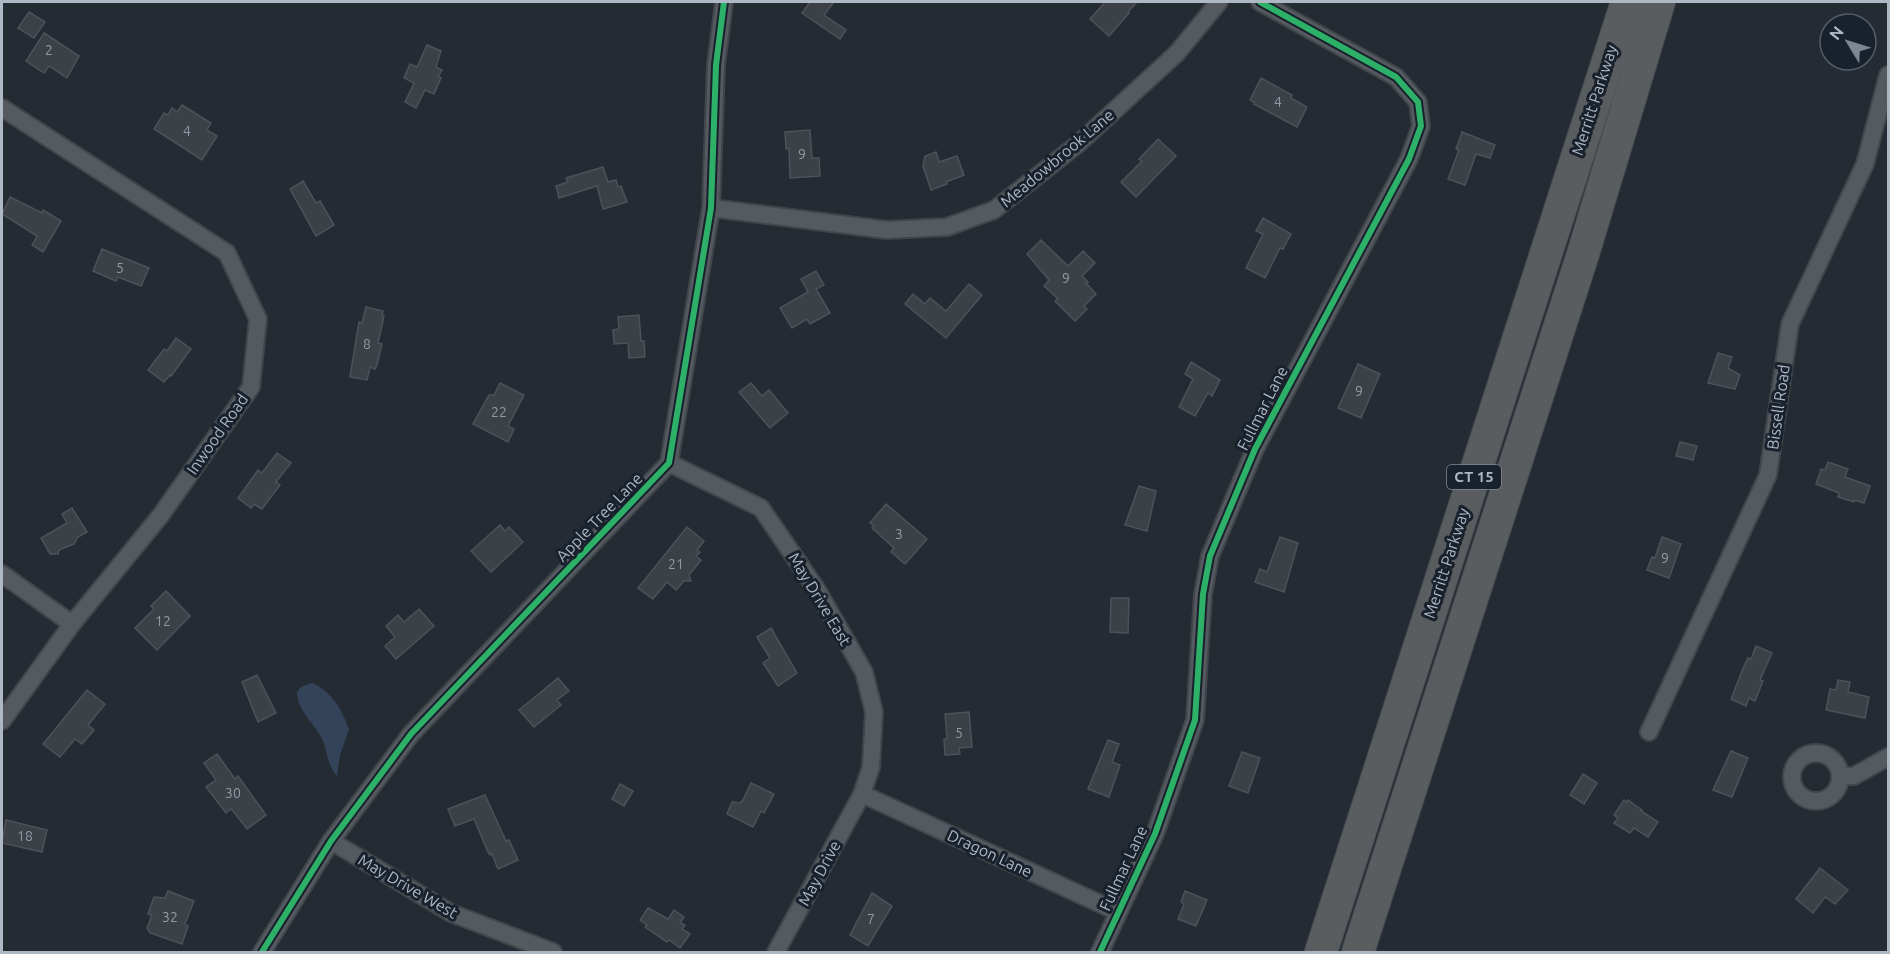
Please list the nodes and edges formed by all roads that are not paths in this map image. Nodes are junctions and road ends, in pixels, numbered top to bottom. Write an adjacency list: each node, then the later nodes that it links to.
1 (724, 2): 8 (street)
2 (1219, 2): 8 (street, Meadowbrook Lane)
3 (1260, 2): 18 (street, Fullmar Lane)
4 (1627, 2): 23 (highway, Merritt Parkway / CT 15)
5 (1659, 2): 24 (highway, Merritt Parkway / CT 15)
6 (1888, 75): 13 (street, Bissell Road)
7 (2, 108): 11 (street, Inwood Road)
8 (711, 208): 9 (street)
9 (669, 463): 16 (street, May Drive East); 17 (street, Apple Tree Lane)
10 (2, 574): 11 (street)
11 (72, 624): 12 (street, Inwood Road)
12 (2, 722)
13 (1649, 732)
14 (1888, 757): 15 (street)
15 (1840, 776)
16 (862, 794): 18 (street, Dragon Lane); 21 (street, May Drive)
17 (331, 841): 19 (street, Apple Tree Lane); 20 (street, May Drive West)
18 (1118, 912): 22 (street, Fullmar Lane)
19 (262, 952)
20 (553, 952)
21 (776, 952)
22 (1100, 952)
23 (1322, 952)
24 (1358, 952)

